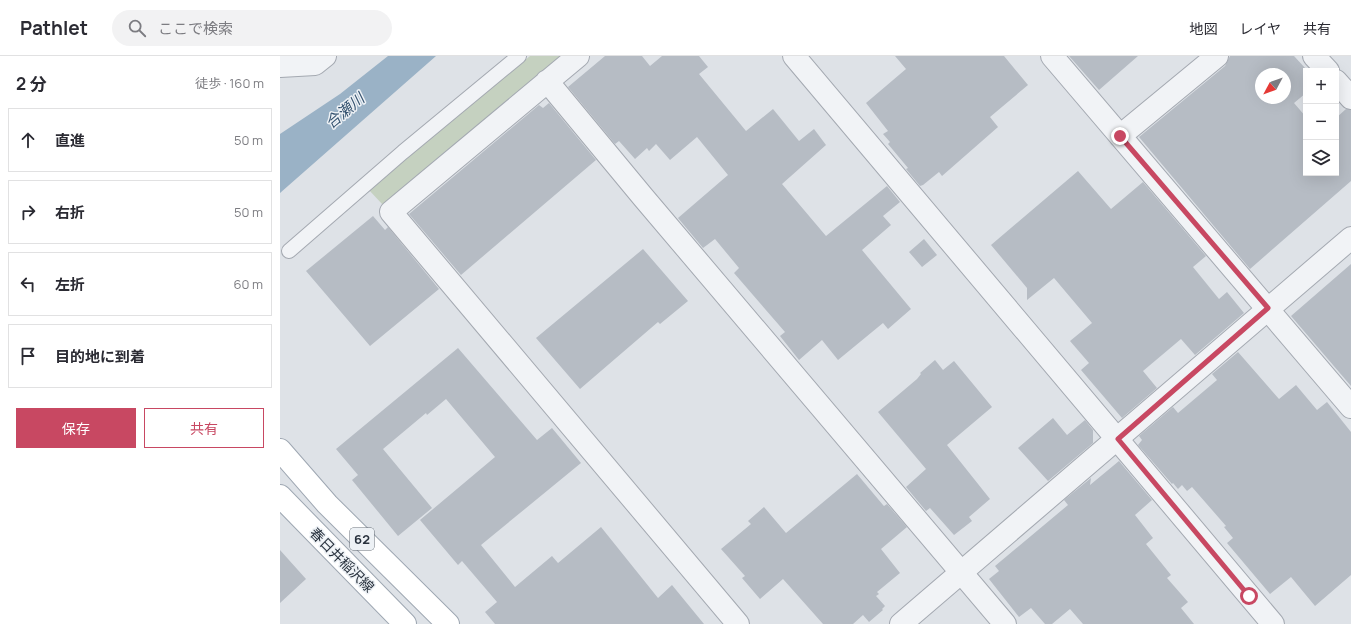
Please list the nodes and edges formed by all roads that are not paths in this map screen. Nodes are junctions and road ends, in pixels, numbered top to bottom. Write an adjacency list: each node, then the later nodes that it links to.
1 (325, 56): 8 (street)
2 (519, 56): 15 (lane)
3 (578, 56): 10 (street)
4 (794, 56): 18 (street)
5 (1052, 56): 13 (street)
6 (1217, 56): 13 (street)
7 (1314, 56): 9 (street)
8 (280, 66)
9 (1325, 68)
10 (547, 81): 21 (street); 24 (street)
11 (1339, 84): 12 (street)
12 (1351, 98)
13 (1120, 136): 16 (street)
14 (1351, 238): 16 (street)
15 (289, 251)
16 (1268, 308): 17 (street); 18 (street)
17 (1351, 407)
18 (1118, 439): 21 (street); 27 (street)
19 (280, 450): 23 (main road, 春日井稲沢線 / 62)
20 (280, 496): 22 (main road, 春日井稲沢線 / 62)
21 (962, 572): 25 (street); 26 (street)
22 (405, 624)
23 (448, 624)
24 (738, 624)
25 (901, 624)
26 (1006, 624)
27 (1273, 624)

